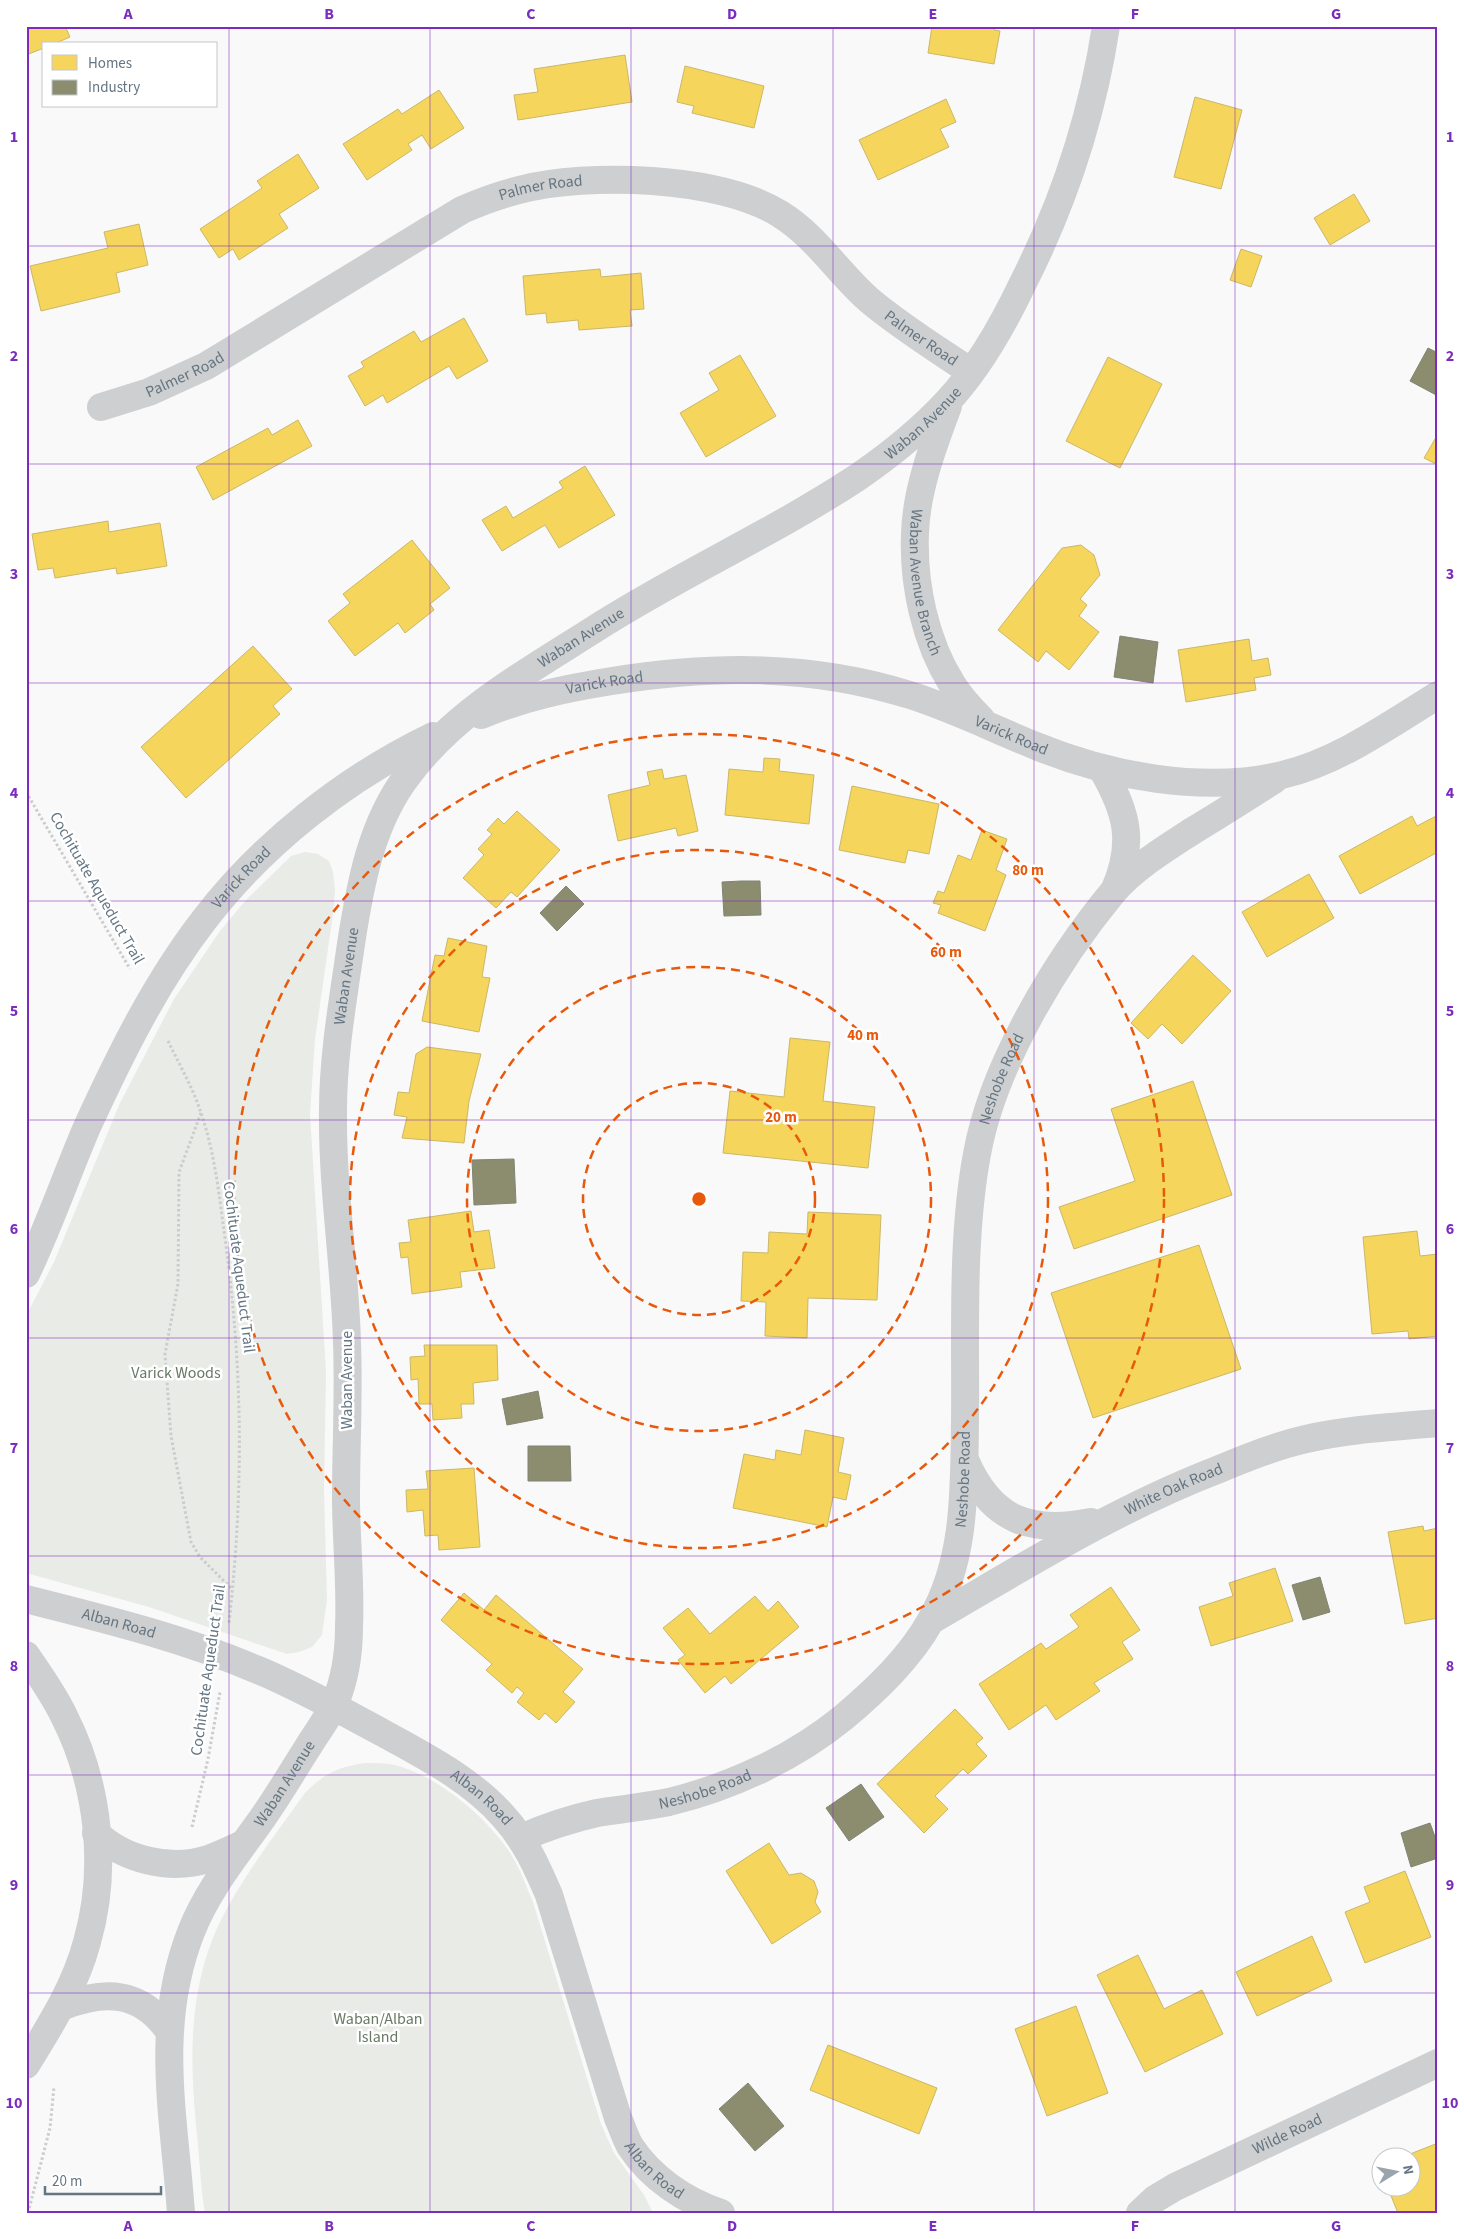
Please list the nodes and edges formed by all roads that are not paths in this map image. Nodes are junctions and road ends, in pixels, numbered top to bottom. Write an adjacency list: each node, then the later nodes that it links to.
1 (1106, 26): 2 (street, Waban Avenue)
2 (971, 372): 3 (street, Waban Avenue); 4 (street, Palmer Road)
3 (950, 400): 6 (street, Waban Avenue Branch); 7 (street, Waban Avenue)
4 (101, 407)
5 (1438, 695): 9 (street, Varick Road)
6 (986, 725): 7 (street, Varick Road); 8 (street, Varick Road)
7 (452, 727): 11 (street, Varick Road); 18 (street, Waban Avenue)
8 (1102, 768): 9 (street, Varick Road); 10 (street, Neshobe Road)
9 (1282, 775): 10 (street, Neshobe Road)
10 (1115, 890): 13 (street, Neshobe Road)
11 (26, 1274)
12 (1438, 1423): 14 (street, White Oak Road)
13 (964, 1459): 14 (street); 16 (street, Neshobe Road)
14 (1106, 1519): 16 (street, White Oak Road)
15 (26, 1599): 18 (street, Alban Road)
16 (932, 1620): 20 (street, Neshobe Road)
17 (26, 1655): 19 (street)
18 (334, 1706): 20 (street, Alban Road); 21 (street, Waban Avenue)
19 (96, 1833): 21 (street); 22 (street)
20 (521, 1838): 26 (street, Alban Road)
21 (243, 1844): 23 (street, Waban Avenue)
22 (61, 2007): 23 (street); 25 (street)
23 (169, 2031): 27 (street, Waban Avenue)
24 (1438, 2063): 29 (street, Wilde Road)
25 (26, 2065)
26 (689, 2207): 28 (street, Alban Road)
27 (181, 2213)
28 (722, 2213)
29 (1140, 2213)

